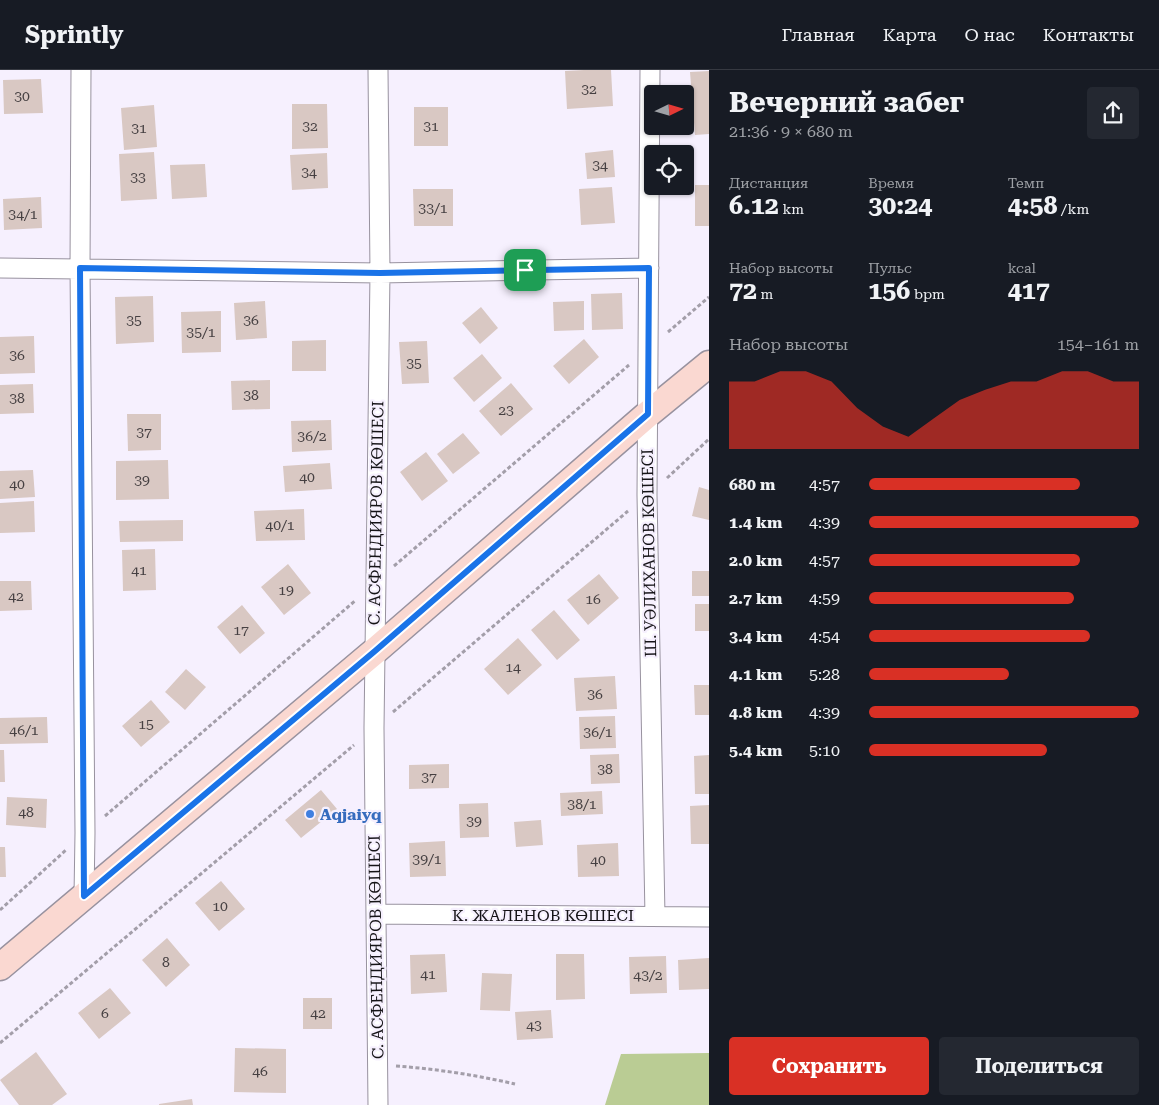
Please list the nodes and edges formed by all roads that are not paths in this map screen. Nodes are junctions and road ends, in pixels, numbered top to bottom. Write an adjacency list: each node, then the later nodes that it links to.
1 (81, 70): 5 (street)
2 (378, 70): 7 (street, С. АСФЕНДИЯРОВ КӨШЕСІ)
3 (650, 70): 6 (street, Ш. УӘЛИХАНОВ КӨШЕСІ)
4 (0, 268): 5 (street)
5 (80, 268): 7 (street); 11 (street)
6 (649, 268): 7 (street); 9 (street, Ш. УӘЛИХАНОВ КӨШЕСІ)
7 (380, 273): 10 (street, С. АСФЕНДИЯРОВ КӨШЕСІ)
8 (709, 364): 9 (street)
9 (648, 414): 10 (street); 13 (street, Ш. УӘЛИХАНОВ КӨШЕСІ)
10 (375, 651): 11 (street); 12 (street, С. АСФЕНДИЯРОВ КӨШЕСІ)
11 (84, 896): 15 (street)
12 (376, 914): 13 (street, К. ЖАЛЕНОВ КӨШЕСІ); 16 (street, С. АСФЕНДИЯРОВ КӨШЕСІ)
13 (655, 916): 14 (street, К. ЖАЛЕНОВ КӨШЕСІ)
14 (709, 917)
15 (0, 967)
16 (378, 1105)

